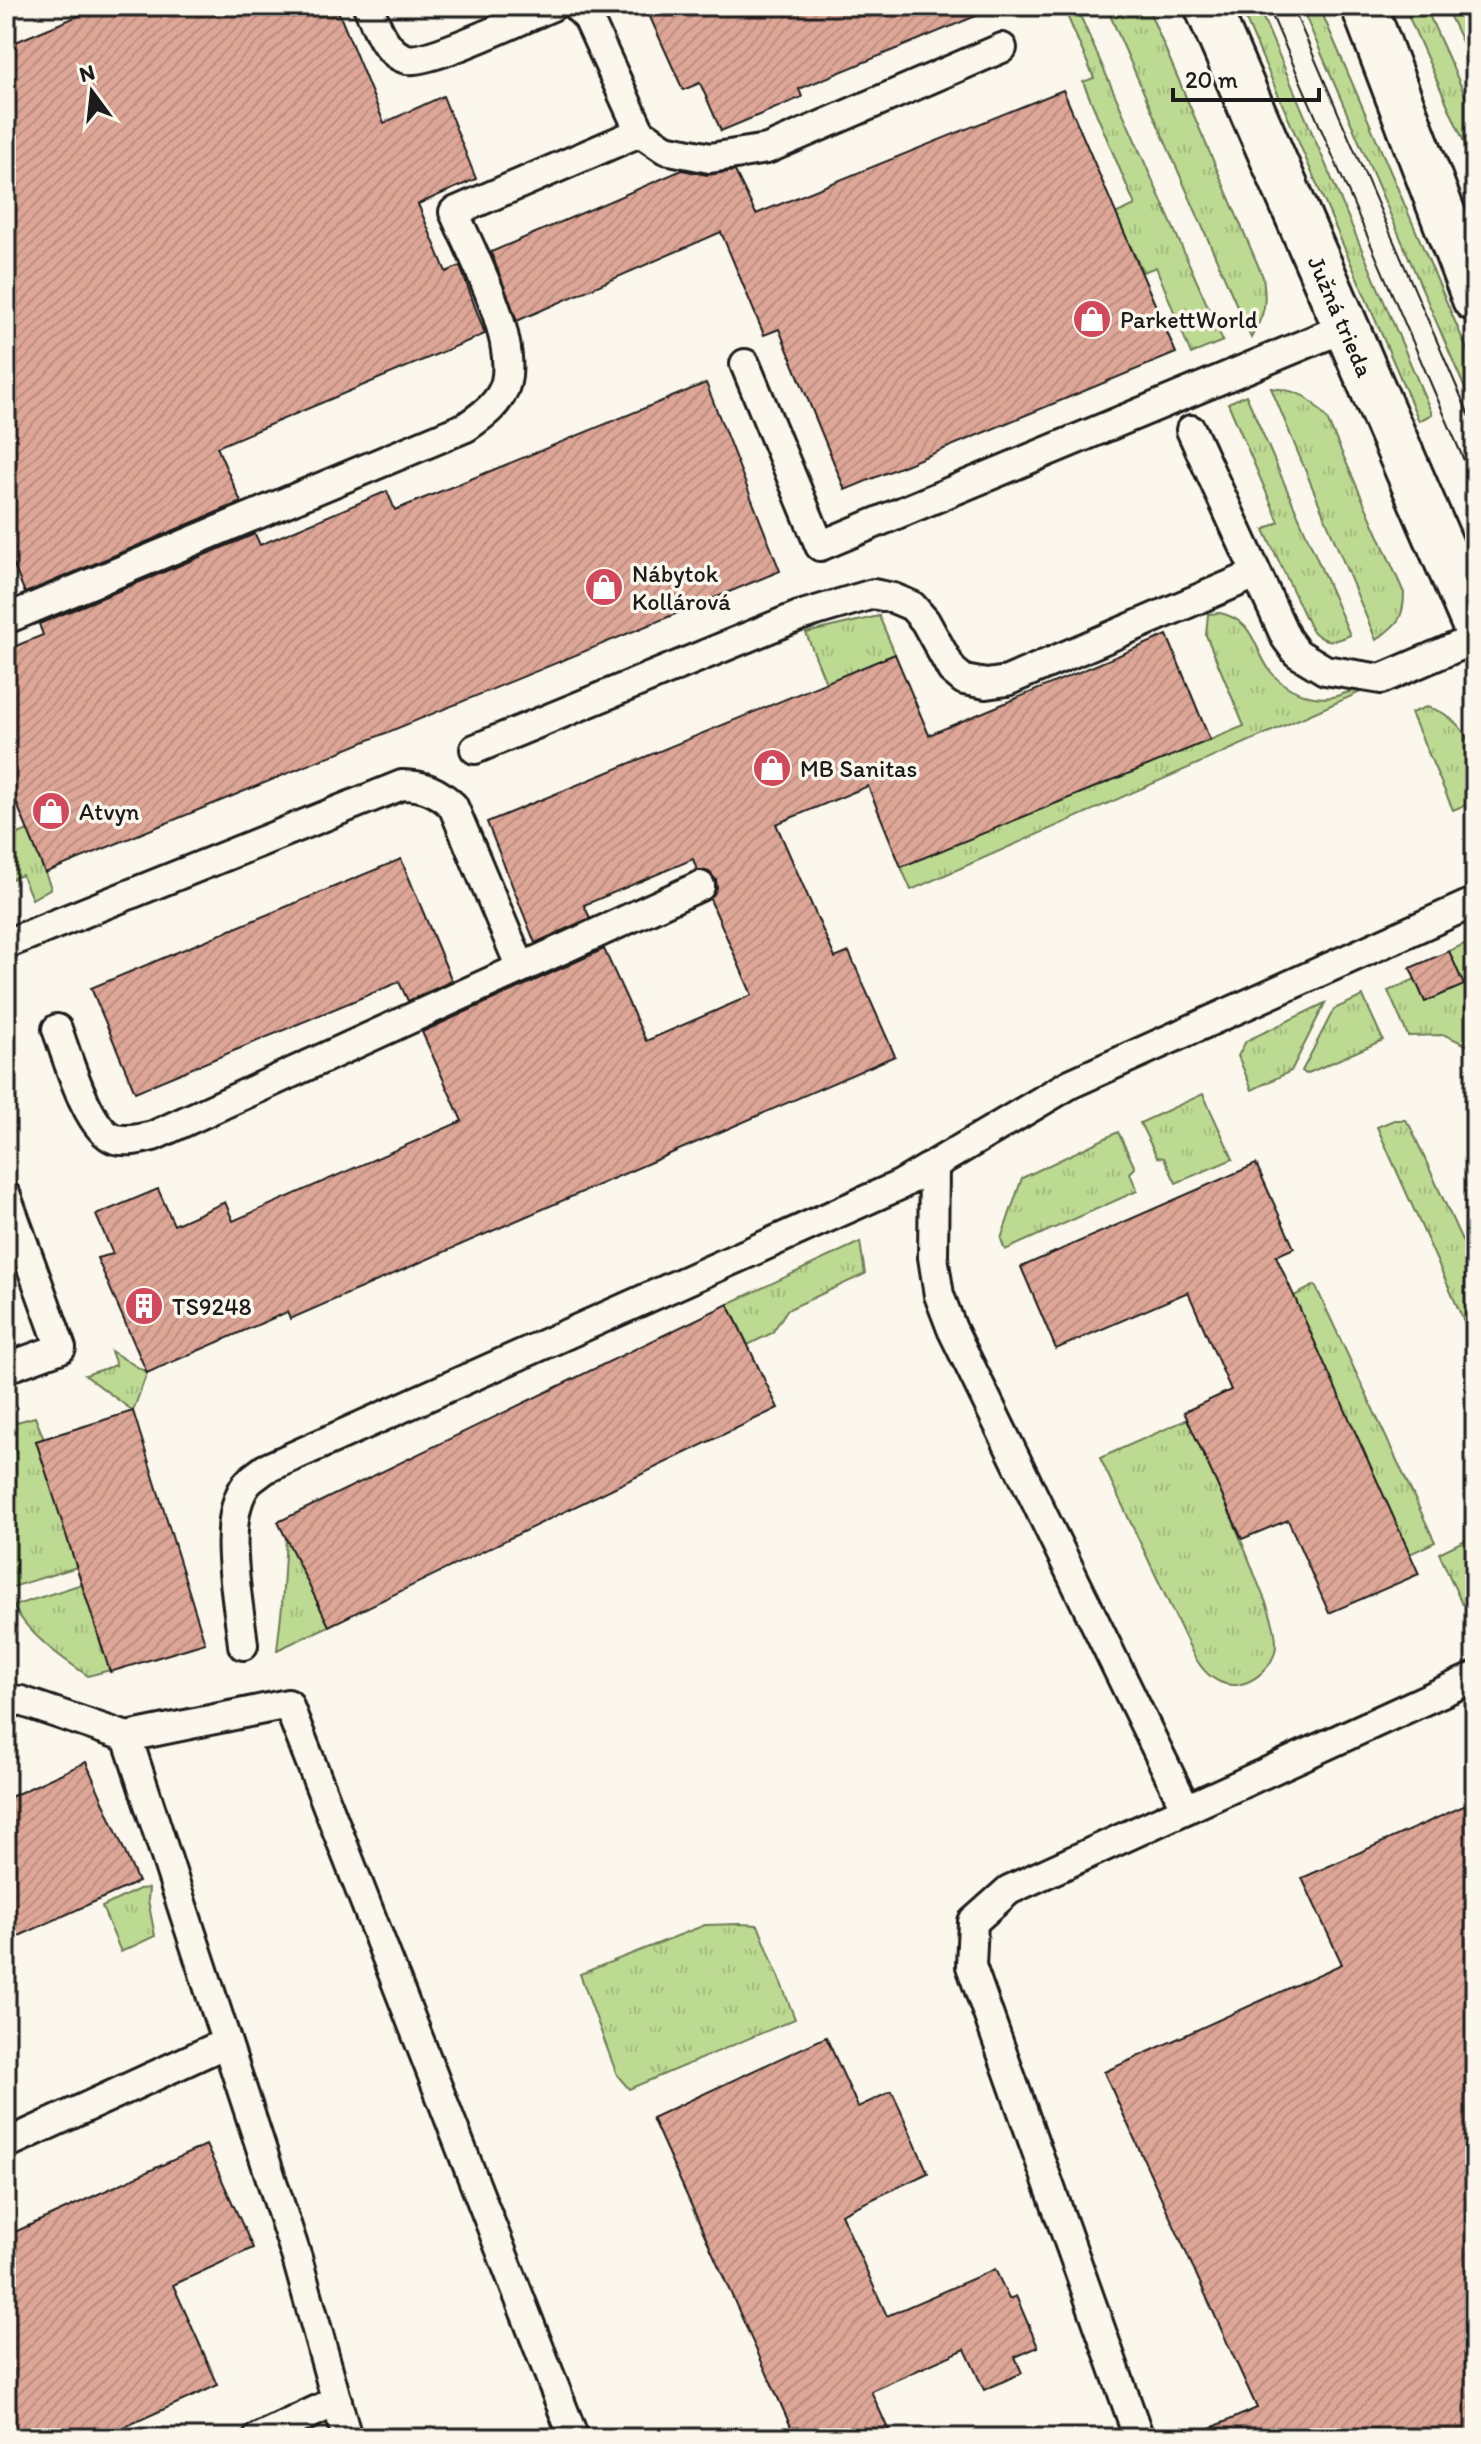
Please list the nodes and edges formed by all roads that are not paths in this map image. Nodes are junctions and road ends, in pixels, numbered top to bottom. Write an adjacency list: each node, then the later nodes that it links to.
1 (368, 6): 2 (lane)
2 (552, 6)
3 (576, 6): 7 (lane)
4 (1207, 6): 9 (street, Južná trieda)
5 (1364, 6): 8 (street)
6 (1002, 48): 7 (lane)
7 (640, 132): 13 (lane)
8 (1475, 299)
9 (1346, 327): 10 (lane); 14 (street, Južná trieda)
10 (745, 364)
11 (1191, 430): 12 (lane)
12 (1256, 574): 15 (lane); 16 (lane)
13 (6, 619)
14 (1475, 625)
15 (1475, 639)
16 (475, 749)
17 (700, 886): 20 (lane)
18 (1475, 902): 22 (lane)
19 (6, 944): 20 (lane)
20 (521, 968): 21 (lane)
21 (57, 1029)
22 (934, 1165): 25 (lane); 29 (lane)
23 (9, 1213): 24 (lane)
24 (6, 1368)
25 (243, 1645)
26 (1475, 1677): 29 (lane)
27 (6, 1699): 28 (lane)
28 (127, 1737): 30 (lane); 35 (lane)
29 (1186, 1809): 36 (lane)
30 (226, 2043): 31 (lane); 32 (lane)
31 (6, 2144)
32 (337, 2401): 33 (lane); 34 (lane)
33 (258, 2438)
34 (347, 2438)
35 (574, 2438)
36 (1139, 2438)

